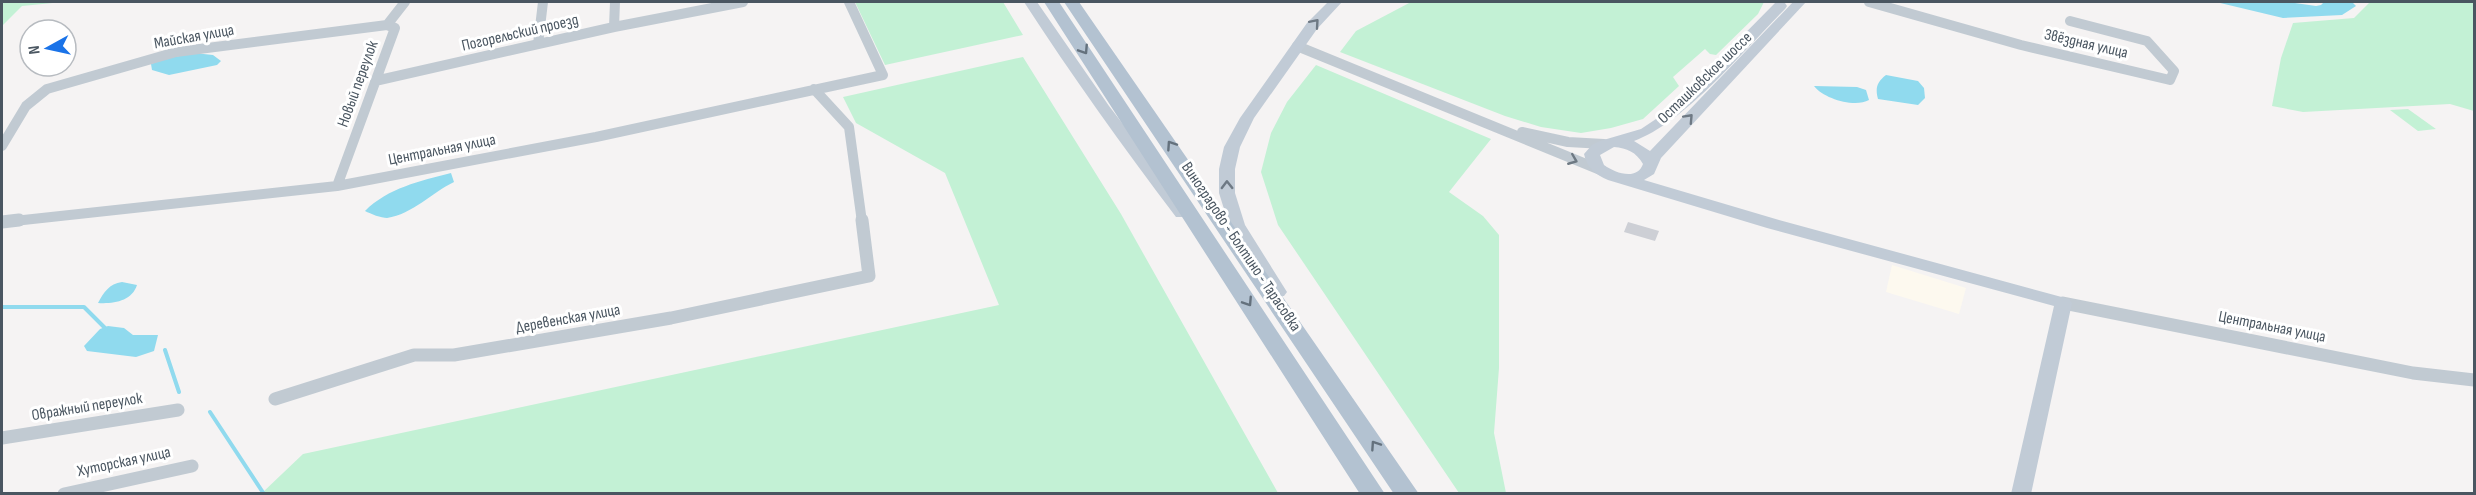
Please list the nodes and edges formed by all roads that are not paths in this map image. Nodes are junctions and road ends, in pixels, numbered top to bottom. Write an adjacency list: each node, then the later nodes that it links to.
1 (405, 2): 14 (street, Новый переулок)
2 (543, 2): 16 (street)
3 (615, 2): 15 (street)
4 (742, 2): 15 (street, Погорельский проезд)
5 (849, 2): 19 (street, Центральная улица)
6 (1031, 2): 28 (street)
7 (1052, 2): 28 (main road, Виноградово - Болтино - Тарасовка, one-way to 28)
8 (1072, 2): 33 (main road, Виноградово - Болтино - Тарасовка, one-way to 8)
9 (1335, 2): 17 (street, one-way to 9)
10 (1785, 2): 21 (street, Осташковское шоссе)
11 (1800, 2): 23 (street, Осташковское шоссе, one-way to 11)
12 (1869, 2): 13 (street, Звёздная улица)
13 (2070, 21)
14 (387, 25): 18 (street, Новый переулок); 22 (street, Майская улица)
15 (614, 27): 16 (street, Погорельский проезд)
16 (538, 44): 18 (street, Погорельский проезд)
17 (1297, 46): 20 (street, Осташковское шоссе); 33 (street, one-way to 17)
18 (375, 81): 25 (street, Новый переулок)
19 (814, 89): 25 (street, Центральная улица); 34 (street, Деревенская улица)
20 (1478, 119): 21 (street, Осташковское шоссе); 24 (street, Осташковское шоссе, one-way to 24)
21 (1611, 144): 23 (street, Осташковское шоссе); 24 (street)
22 (2, 146)
23 (1649, 166): 24 (street); 26 (street)
24 (1610, 174): 26 (street)
25 (337, 186): 27 (street, Центральная улица)
26 (1665, 189): 29 (street)
27 (2, 222)
28 (1226, 269): 39 (main road, Виноградово - Болтино - Тарасовка, one-way to 39)
29 (2017, 289): 30 (street); 31 (street)
30 (2063, 303): 31 (street); 32 (street, Центральная улица)
31 (2057, 330): 41 (street)
32 (2475, 380)
33 (1334, 382): 40 (main road, Виноградово - Болтино - Тарасовка, one-way to 33)
34 (275, 399)
35 (178, 410): 36 (street, Овражный переулок)
36 (2, 438)
37 (192, 466): 38 (street, Хуторская улица)
38 (64, 494)
39 (1374, 494)
40 (1407, 494)
41 (2020, 494)

